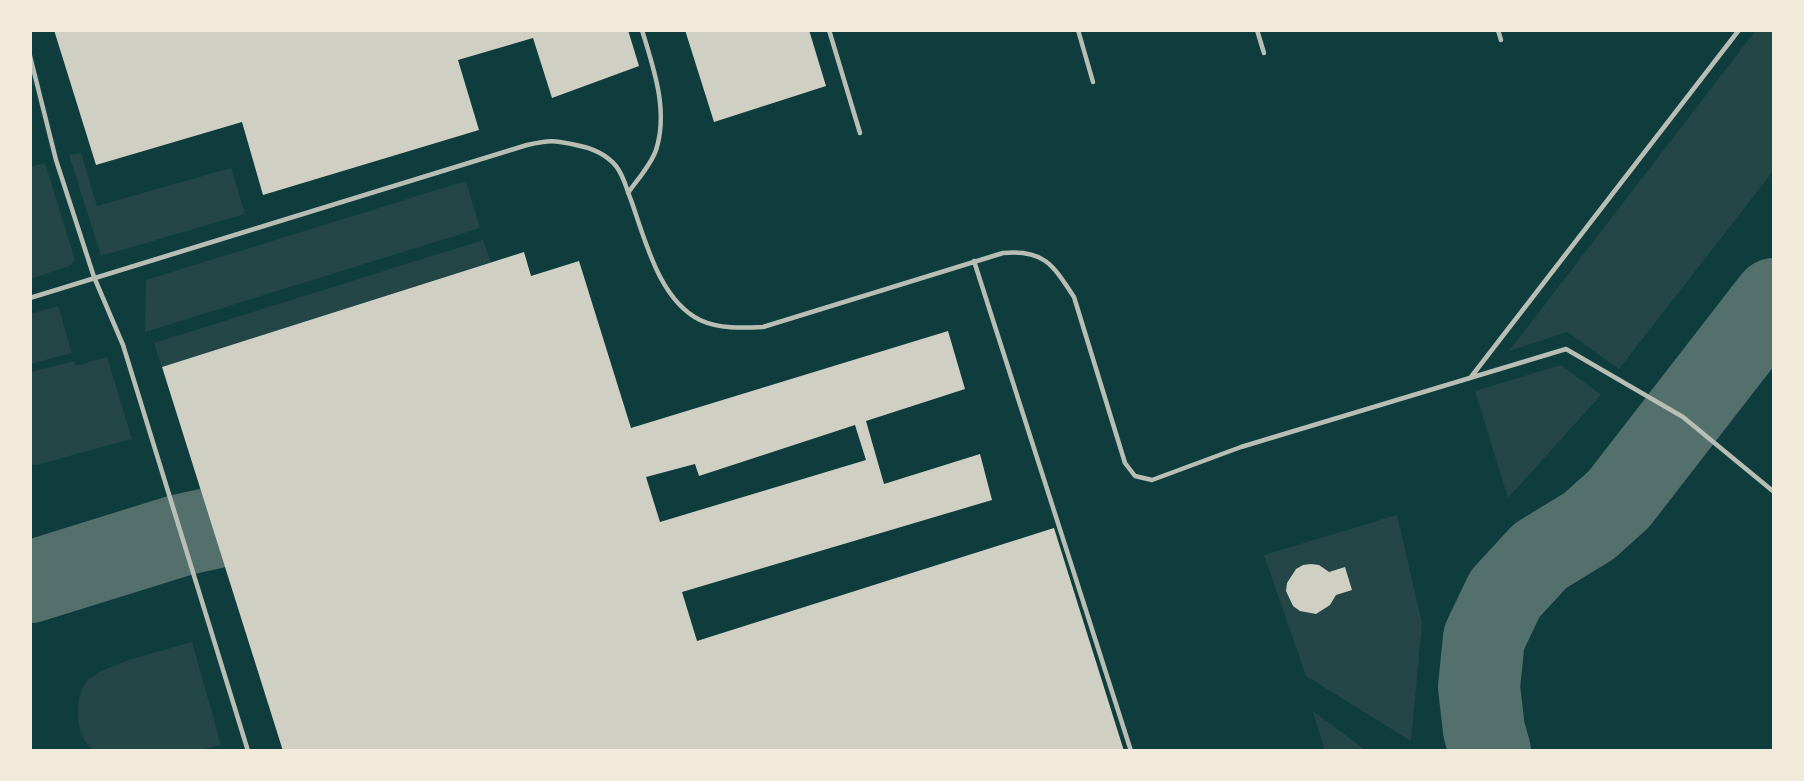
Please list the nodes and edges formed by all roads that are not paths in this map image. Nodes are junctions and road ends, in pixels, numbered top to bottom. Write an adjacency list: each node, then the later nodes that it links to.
1 (642, 30): 12 (lane)
2 (829, 30): 11 (lane)
3 (1078, 30): 10 (lane)
4 (1257, 30): 8 (lane)
5 (1498, 30): 7 (lane)
6 (1739, 30): 16 (lane)
7 (1501, 40)
8 (1264, 53)
9 (30, 56): 14 (lane)
10 (1093, 82)
11 (860, 133)
12 (628, 194): 13 (lane); 14 (lane)
13 (974, 261): 16 (lane); 19 (lane)
14 (94, 277): 15 (lane); 18 (lane)
15 (30, 298)
16 (1470, 378): 17 (lane)
17 (1774, 492)
18 (248, 751)
19 (1131, 751)

